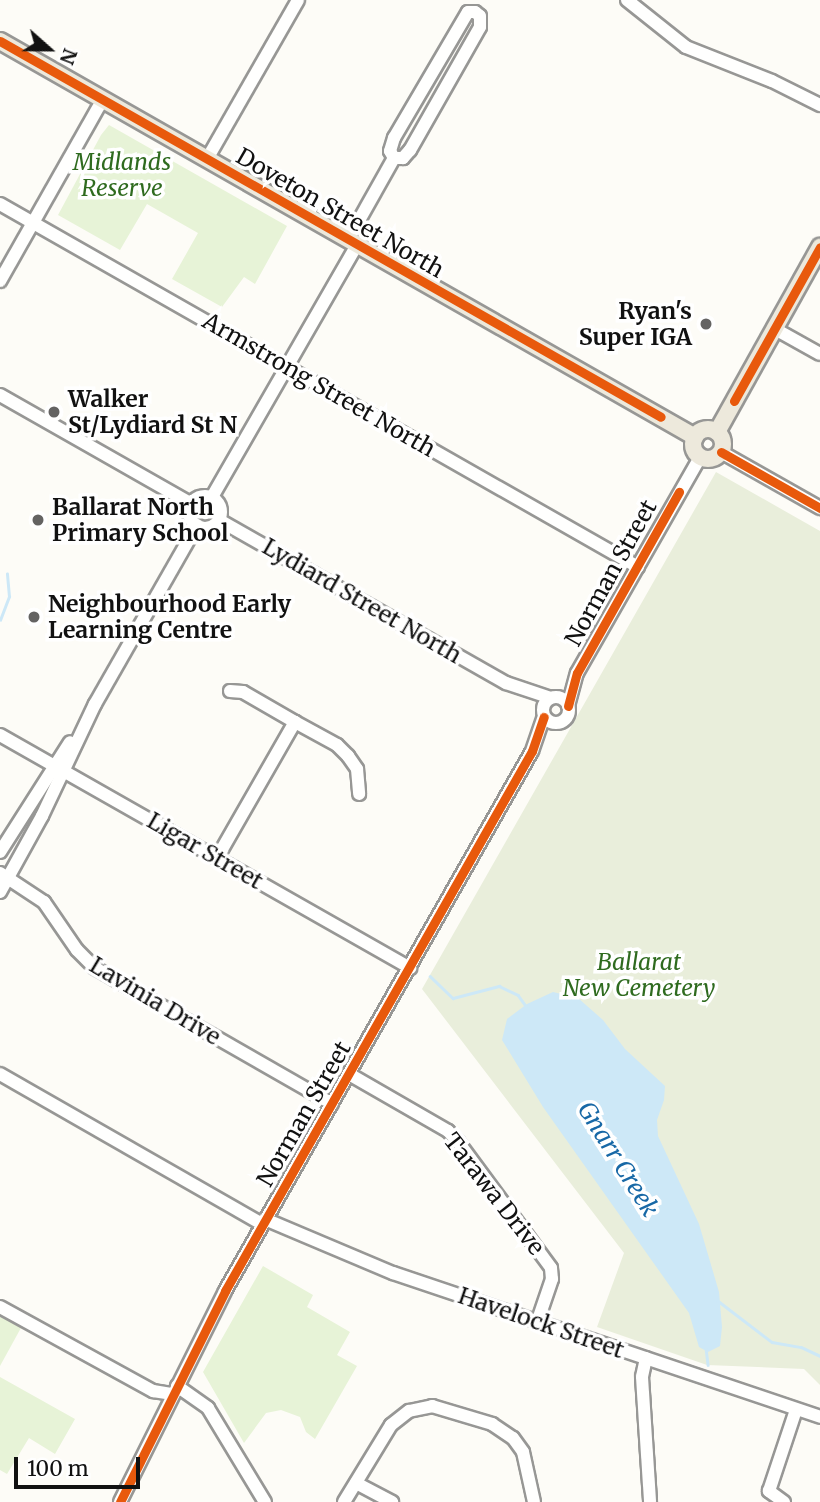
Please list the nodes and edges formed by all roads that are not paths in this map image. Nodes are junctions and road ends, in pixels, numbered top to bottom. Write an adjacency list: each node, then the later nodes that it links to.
1 (298, 0): 7 (street)
2 (627, 0): 5 (street)
3 (0, 41): 4 (main road, Doveton Street North)
4 (103, 99): 7 (main road, Doveton Street North); 9 (street)
5 (820, 105)
6 (394, 158): 6 (street); 10 (street)
7 (207, 159): 10 (main road, Doveton Street North)
8 (0, 204): 9 (street, Armstrong Street North)
9 (33, 223): 12 (street); 15 (street, Armstrong Street North)
10 (352, 242): 15 (street); 18 (main road, Doveton Street North)
11 (820, 247): 13 (main road)
12 (0, 281)
13 (775, 328): 14 (street); 17 (main road)
14 (820, 355)
15 (287, 367): 21 (street); 26 (street, Armstrong Street North)
16 (0, 395): 22 (street)
17 (717, 432): 18 (main road); 19 (main road)
18 (695, 437): 20 (main road)
19 (721, 452): 20 (main road); 23 (street)
20 (701, 457): 26 (street, Norman Street)
21 (212, 498): 22 (street); 24 (street)
22 (192, 503): 25 (street)
23 (820, 508)
24 (219, 520): 25 (street); 28 (street, Lydiard Street North)
25 (197, 525): 37 (street)
26 (638, 566): 27 (street, Norman Street)
27 (578, 673): 30 (street, Norman Street); 31 (street, Norman Street)
28 (506, 683): 30 (street, Lydiard Street North); 32 (street, Lydiard Street North)
29 (230, 691): 33 (street)
30 (553, 698): 31 (street); 32 (street)
31 (568, 706): 34 (street)
32 (544, 715): 34 (street); 36 (street, Norman Street)
33 (295, 722): 38 (street); 40 (street)
34 (556, 723): 36 (street, Norman Street)
35 (0, 734): 37 (street, Ligar Street)
36 (532, 751): 43 (street, Norman Street)
37 (59, 768): 39 (street); 40 (street, Ligar Street); 41 (street)
38 (359, 794)
39 (0, 852)
40 (217, 858): 43 (street, Ligar Street)
41 (4, 875): 42 (street); 46 (street, Lavinia Drive)
42 (0, 892)
43 (410, 968): 45 (street, Norman Street)
44 (0, 1074): 47 (street, Havelock Street)
45 (349, 1074): 46 (street, Norman Street); 49 (street, Tarawa Drive)
46 (332, 1104): 47 (street, Norman Street)
47 (264, 1222): 49 (street, Havelock Street); 51 (street, Norman Street)
48 (0, 1307): 51 (street)
49 (538, 1320): 50 (street, Havelock Street)
50 (646, 1358): 52 (street, Havelock Street); 60 (street)
51 (175, 1390): 55 (street, Norman Street); 56 (street)
52 (796, 1410): 53 (street, Havelock Street); 61 (street)
53 (820, 1417)
54 (356, 1483): 57 (street); 58 (street); 59 (street)
55 (120, 1502)
56 (265, 1502)
57 (344, 1502)
58 (392, 1502)
59 (534, 1502)
60 (650, 1502)
61 (784, 1502)

